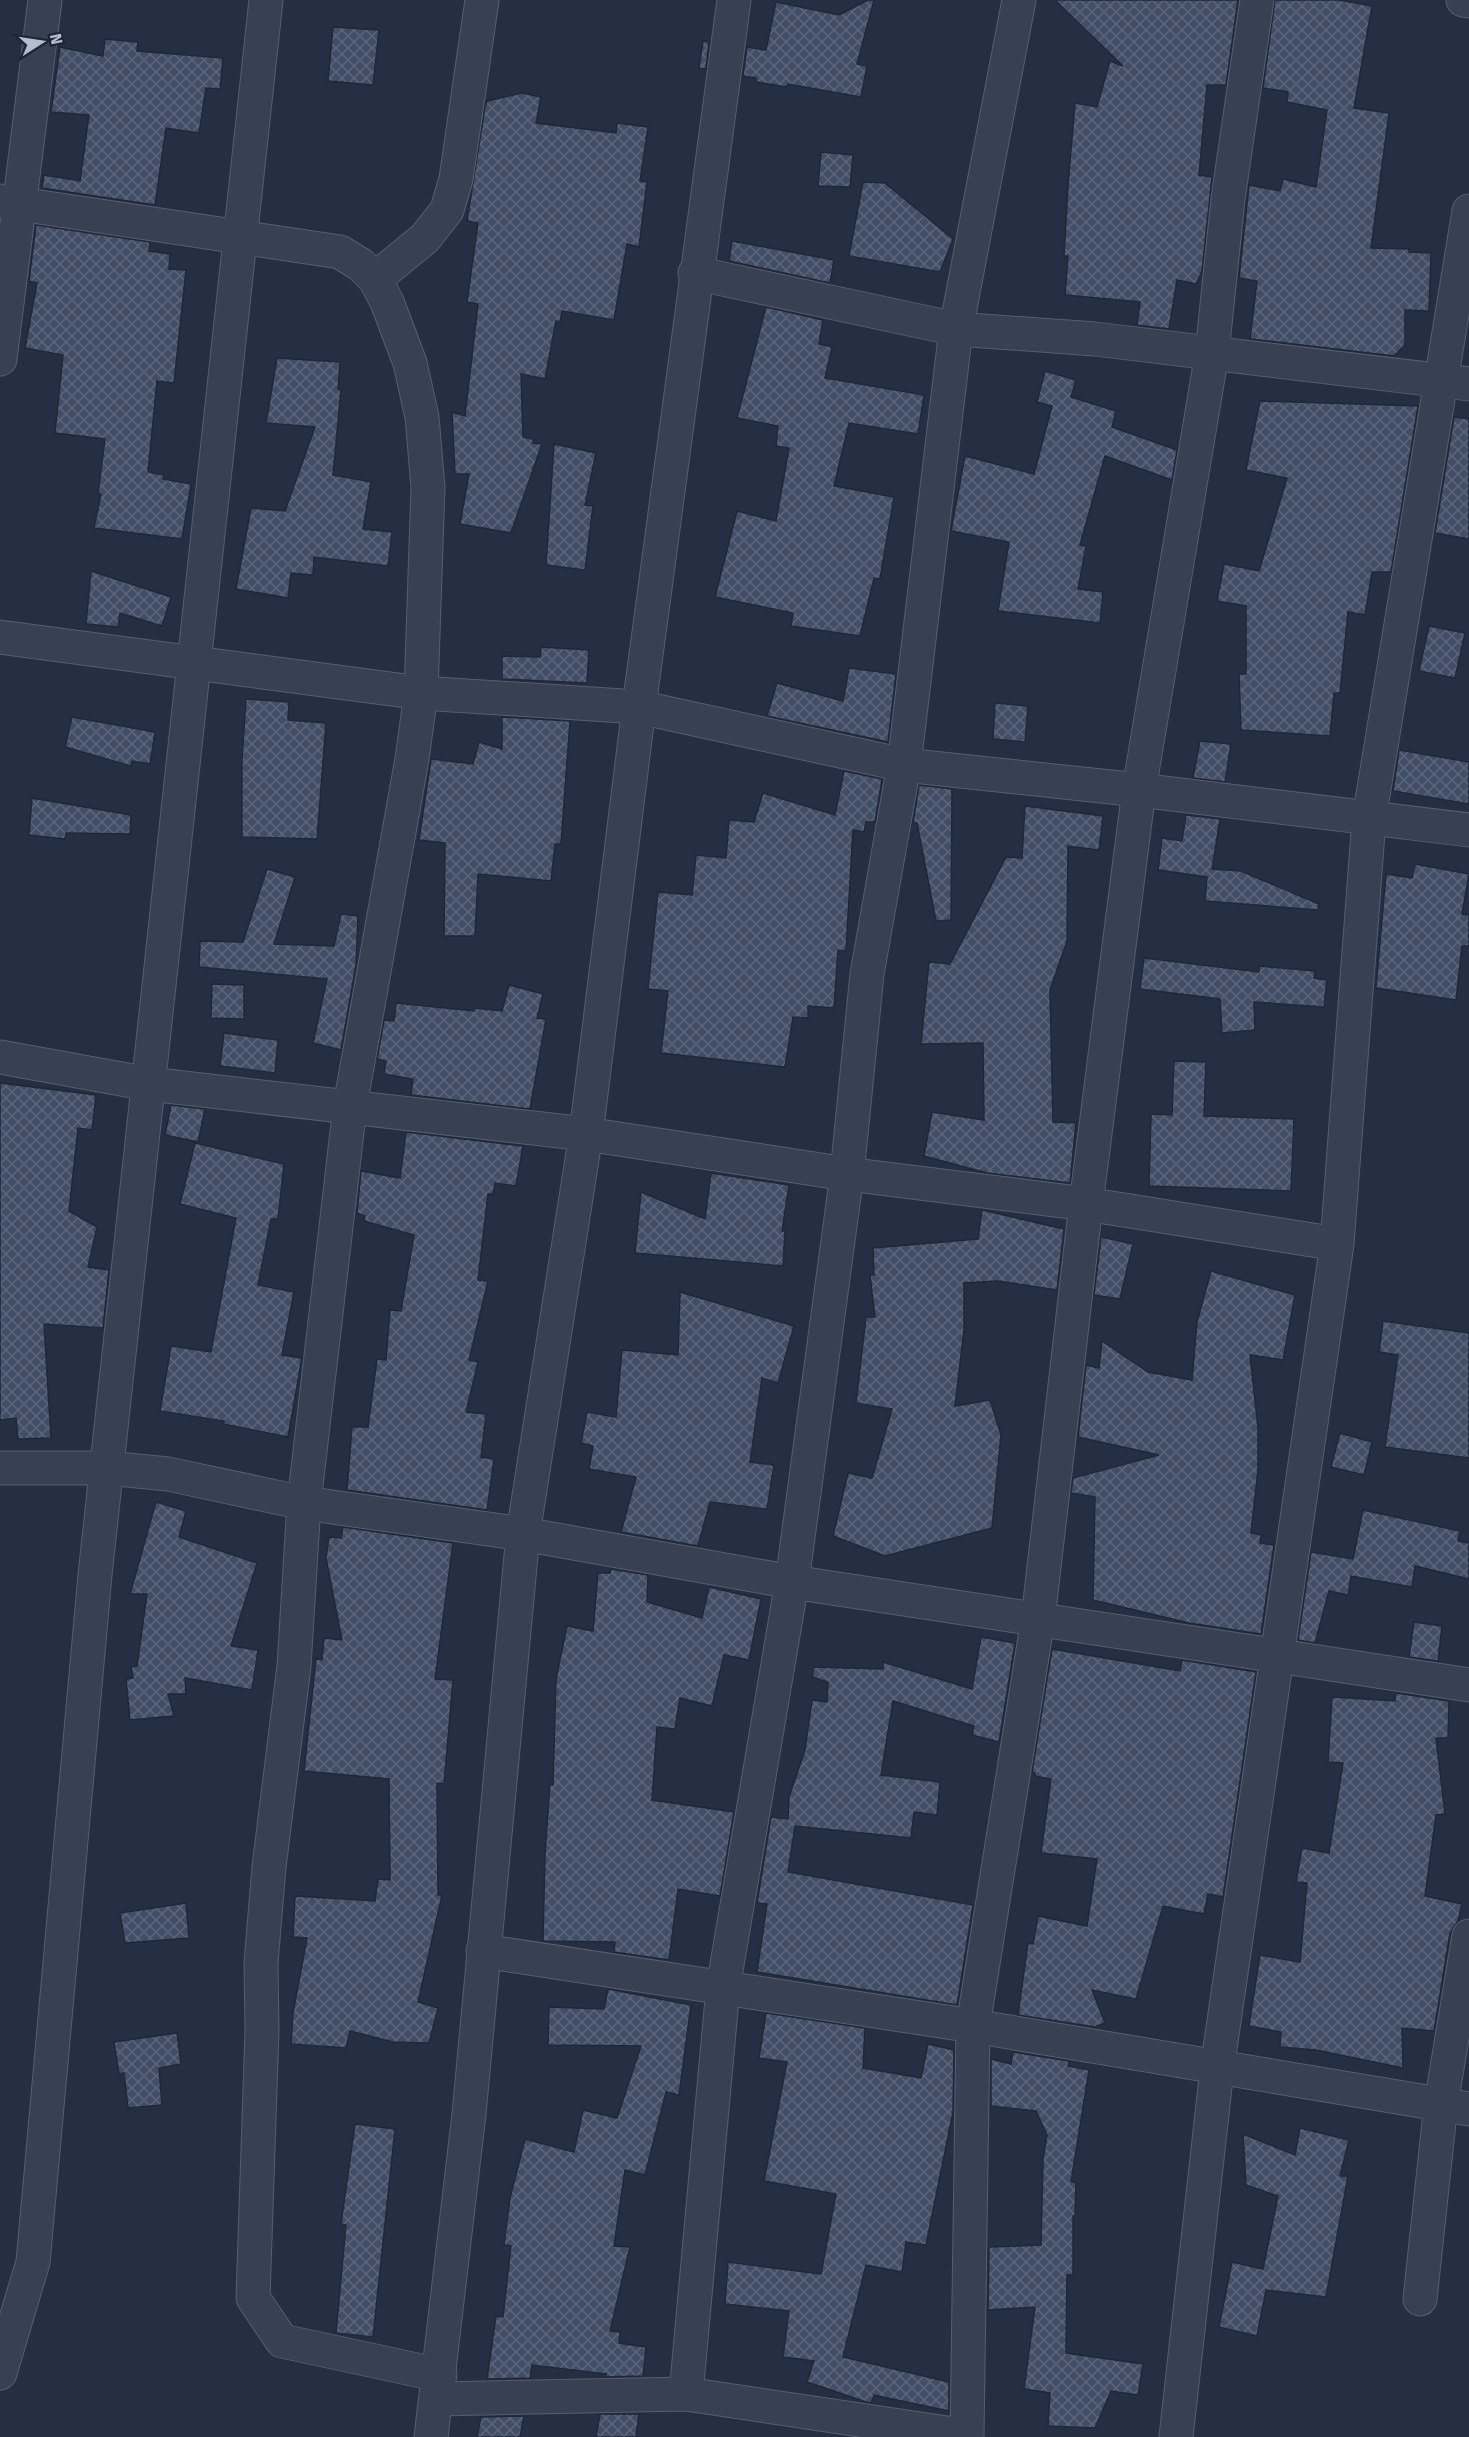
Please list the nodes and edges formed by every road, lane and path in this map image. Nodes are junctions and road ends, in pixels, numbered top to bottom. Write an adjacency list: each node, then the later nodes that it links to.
1 (45, 0): 9 (street)
2 (266, 0): 11 (street)
3 (482, 0): 13 (street)
4 (734, 0): 12 (street)
5 (1019, 0): 14 (street)
6 (1257, 0): 15 (street)
7 (1463, 0): 8 (street)
8 (1469, 1)
9 (9, 202): 11 (street); 16 (street)
10 (1469, 211): 17 (street)
11 (240, 238): 13 (street); 19 (street)
12 (695, 273): 14 (street); 21 (street)
13 (375, 279): 20 (street)
14 (956, 329): 15 (street); 22 (street)
15 (1212, 353): 17 (street); 23 (street)
16 (0, 359)
17 (1455, 382): 24 (street)
18 (0, 637): 19 (street)
19 (194, 664): 20 (street); 27 (street)
20 (421, 693): 21 (street); 28 (street)
21 (639, 707): 22 (street); 29 (street)
22 (904, 765): 23 (street); 30 (street)
23 (1139, 790): 24 (street); 31 (street)
24 (1369, 819): 25 (street); 32 (street)
25 (1469, 830)
26 (0, 1057): 27 (street)
27 (149, 1084): 28 (street); 34 (street)
28 (350, 1106): 29 (street); 35 (street)
29 (586, 1134): 30 (street); 36 (street)
30 (847, 1174): 31 (street); 37 (street)
31 (1086, 1204): 32 (street); 38 (street)
32 (1337, 1244): 39 (street)
33 (0, 1468): 34 (street)
34 (107, 1468): 35 (street); 48 (street)
35 (303, 1503): 36 (street); 49 (street)
36 (524, 1534): 37 (street); 42 (street)
37 (792, 1582): 38 (street); 43 (street)
38 (1038, 1619): 39 (street); 44 (street)
39 (1278, 1658): 40 (street); 45 (street)
40 (1469, 1685)
41 (1469, 1936): 46 (street)
42 (483, 1951): 43 (street); 49 (street)
43 (723, 1988): 44 (street); 50 (street)
44 (973, 2026): 45 (street); 52 (street)
45 (1217, 2068): 46 (street); 53 (street)
46 (1455, 2107): 47 (street)
47 (1420, 2299)
48 (0, 2373)
49 (438, 2387): 50 (street); 51 (street)
50 (686, 2394): 52 (street)
51 (431, 2437)
52 (974, 2437)
53 (1176, 2437)

